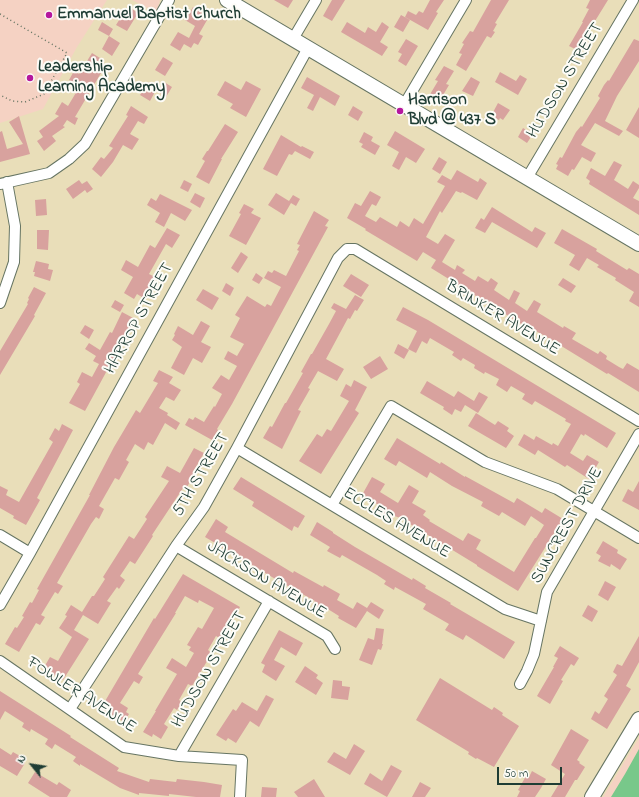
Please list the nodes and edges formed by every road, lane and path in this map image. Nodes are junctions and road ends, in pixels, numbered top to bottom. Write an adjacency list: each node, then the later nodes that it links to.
1 (169, 0): 12 (street)
2 (227, 0): 7 (main road)
3 (316, 0): 7 (street)
4 (466, 0): 10 (street)
5 (633, 0): 11 (street, HUDSON STREET)
6 (0, 14): 9 (path)
7 (293, 39): 8 (main road)
8 (308, 48): 10 (main road); 24 (street, HARROP STREET)
9 (0, 95)
10 (404, 105): 11 (main road)
11 (527, 178): 13 (main road)
12 (3, 183): 15 (street)
13 (639, 244)
14 (347, 249): 16 (street, BRINKER AVENUE); 18 (street, 5TH STREET)
15 (0, 303)
16 (639, 421)
17 (639, 434): 20 (street, SUNCREST DRIVE)
18 (237, 448): 19 (street, ECCLES AVENUE); 23 (street, 5TH STREET)
19 (332, 505): 20 (street); 27 (street, ECCLES AVENUE)
20 (594, 511): 22 (street); 27 (street, SUNCREST DRIVE)
21 (0, 535): 24 (street)
22 (639, 538)
23 (176, 546): 25 (street, JACKSON AVENUE); 31 (street, 5TH STREET)
24 (30, 553): 26 (street, HARROP STREET)
25 (269, 601): 28 (street, JACKSON AVENUE); 33 (street, HUDSON STREET)
26 (0, 605)
27 (541, 621): 30 (street, SUNCREST DRIVE)
28 (335, 649)
29 (0, 661): 31 (street, FOWLER AVENUE)
30 (520, 684)
31 (70, 709): 33 (street, FOWLER AVENUE)
32 (639, 719): 35 (main road)
33 (179, 756): 34 (street, FOWLER AVENUE)
34 (240, 797)
35 (592, 797)

